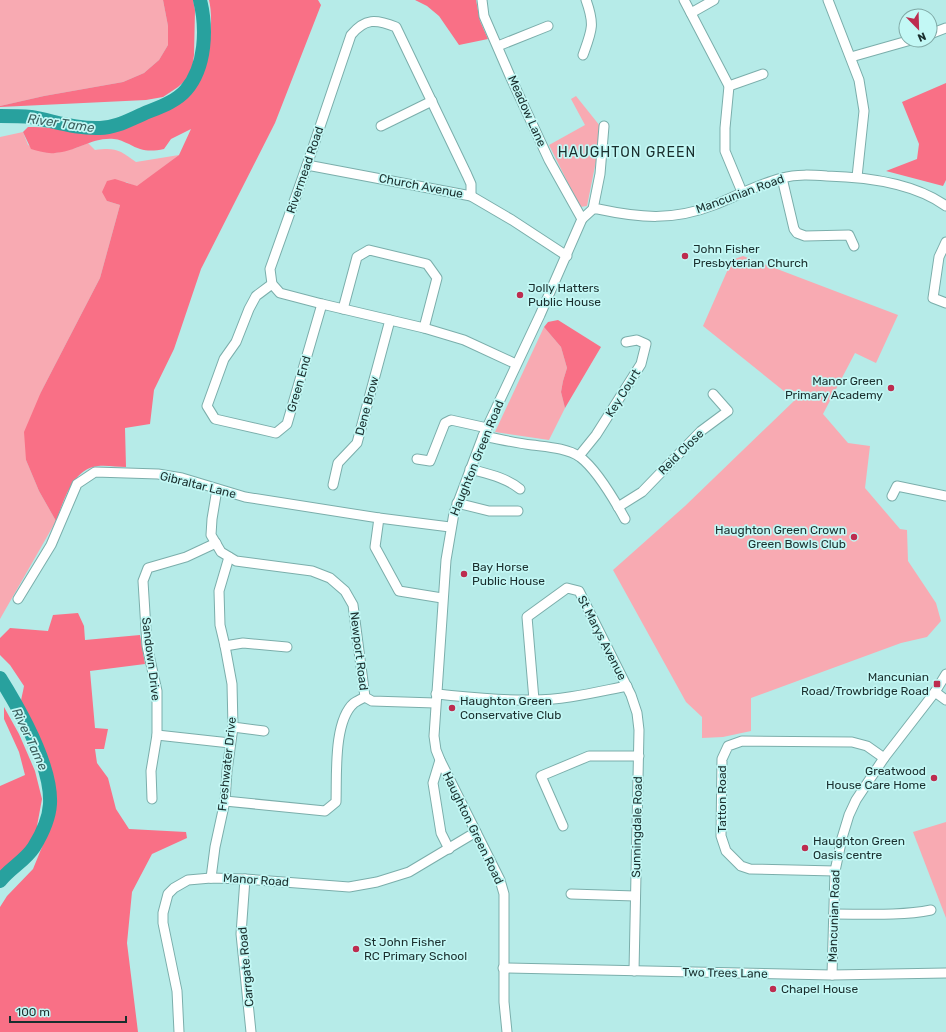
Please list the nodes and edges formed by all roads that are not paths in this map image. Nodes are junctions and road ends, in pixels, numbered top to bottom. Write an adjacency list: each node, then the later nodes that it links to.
1 (482, 0): 9 (street, Meadow Lane)
2 (586, 0): 10 (street)
3 (684, 0): 6 (street)
4 (714, 0): 6 (street)
5 (828, 0): 11 (street)
6 (691, 13): 13 (street)
7 (548, 26): 9 (street)
8 (898, 44): 11 (street)
9 (498, 46): 24 (street, Meadow Lane)
10 (583, 55)
11 (851, 57): 18 (street)
12 (763, 74): 13 (street)
13 (729, 86): 20 (street)
14 (432, 101): 15 (street); 17 (street, Rivermead Road); 21 (street, Rivermead Road)
15 (381, 126)
16 (604, 126): 23 (street)
17 (307, 164): 21 (street, Church Avenue); 28 (street, Rivermead Road)
18 (857, 177): 19 (street, Mancunian Road); 22 (street, Mancunian Road)
19 (782, 178): 20 (street, Mancunian Road); 26 (street)
20 (742, 192): 23 (street, Mancunian Road)
21 (471, 196): 27 (street, Church Avenue)
22 (946, 206)
23 (593, 209): 24 (street)
24 (582, 219): 27 (street, Haughton Green Road)
25 (946, 242): 29 (street)
26 (854, 246)
27 (567, 256): 35 (street, Haughton Green Road)
28 (272, 284): 30 (street); 30 (street, Green End)
29 (946, 303)
30 (322, 304): 31 (street)
31 (343, 309): 32 (street); 33 (street)
32 (390, 320): 33 (street); 42 (street, Dene Brow)
33 (424, 328): 35 (street)
34 (626, 342): 39 (street, Key Court)
35 (516, 364): 37 (street, Haughton Green Road)
36 (713, 394): 48 (street, Reid Close)
37 (487, 428): 38 (street, Haughton Green Road); 40 (street)
38 (483, 436): 39 (street); 41 (street, Haughton Green Road)
39 (579, 456): 48 (street)
40 (418, 459)
41 (470, 469): 44 (street); 47 (street, Haughton Green Road)
42 (333, 485)
43 (217, 489): 50 (street, Gibraltar Lane); 53 (street); 56 (street, Gibraltar Lane)
44 (520, 489)
45 (892, 496): 46 (street)
46 (946, 496)
47 (457, 503): 49 (street); 52 (street, Haughton Green Road)
48 (618, 507): 51 (street)
49 (518, 511)
50 (379, 518): 52 (street, Gibraltar Lane); 55 (street)
51 (625, 519)
52 (450, 527): 55 (street, Haughton Green Road)
53 (216, 543): 54 (street); 68 (street, Sandown Drive)
54 (229, 557): 57 (street, Freshwater Drive); 62 (street, Newport Road)
55 (442, 598): 63 (street, Haughton Green Road)
56 (18, 599)
57 (225, 646): 58 (street); 66 (street, Freshwater Drive)
58 (287, 647)
59 (946, 674): 61 (street, Mancunian Road)
60 (626, 686): 64 (street, Newport Road); 64 (street, St Marys Avenue); 70 (street, Sunningdale Road)
61 (935, 692): 65 (street); 71 (street, Mancunian Road)
62 (365, 697): 63 (street, Newport Road); 74 (street)
63 (435, 699): 64 (street, Newport Road); 72 (street, Haughton Green Road)
64 (534, 700)
65 (946, 700)
66 (233, 727): 67 (street); 69 (street, Freshwater Drive)
67 (264, 731)
68 (157, 735): 69 (street); 73 (street, Sandown Drive)
69 (230, 743): 74 (street, Freshwater Drive)
70 (638, 756): 75 (street); 82 (street, Sunningdale Road)
71 (884, 758): 78 (street, Mancunian Road); 78 (street, Tatton Road)
72 (440, 760): 76 (street, Haughton Green Road); 77 (street, Haughton Green Road)
73 (152, 800)
74 (225, 801): 79 (street, Freshwater Drive)
75 (562, 826)
76 (476, 832): 77 (street, Manor Road); 85 (street, Haughton Green Road)
77 (448, 849): 80 (street, Manor Road)
78 (835, 871): 84 (street, Mancunian Road)
79 (211, 878): 80 (street, Manor Road); 89 (street, Manor Road)
80 (245, 879): 90 (street, Carrgate Road)
81 (571, 894): 82 (street)
82 (635, 896): 86 (street, Sunningdale Road)
83 (931, 910): 84 (street)
84 (834, 914): 88 (street, Mancunian Road)
85 (503, 968): 86 (street, Two Trees Lane); 91 (street, Haughton Green Road)
86 (634, 971): 88 (street, Two Trees Lane)
87 (946, 973): 88 (street, Two Trees Lane)
88 (832, 975)
89 (179, 1032)
90 (251, 1032)
91 (507, 1032)

